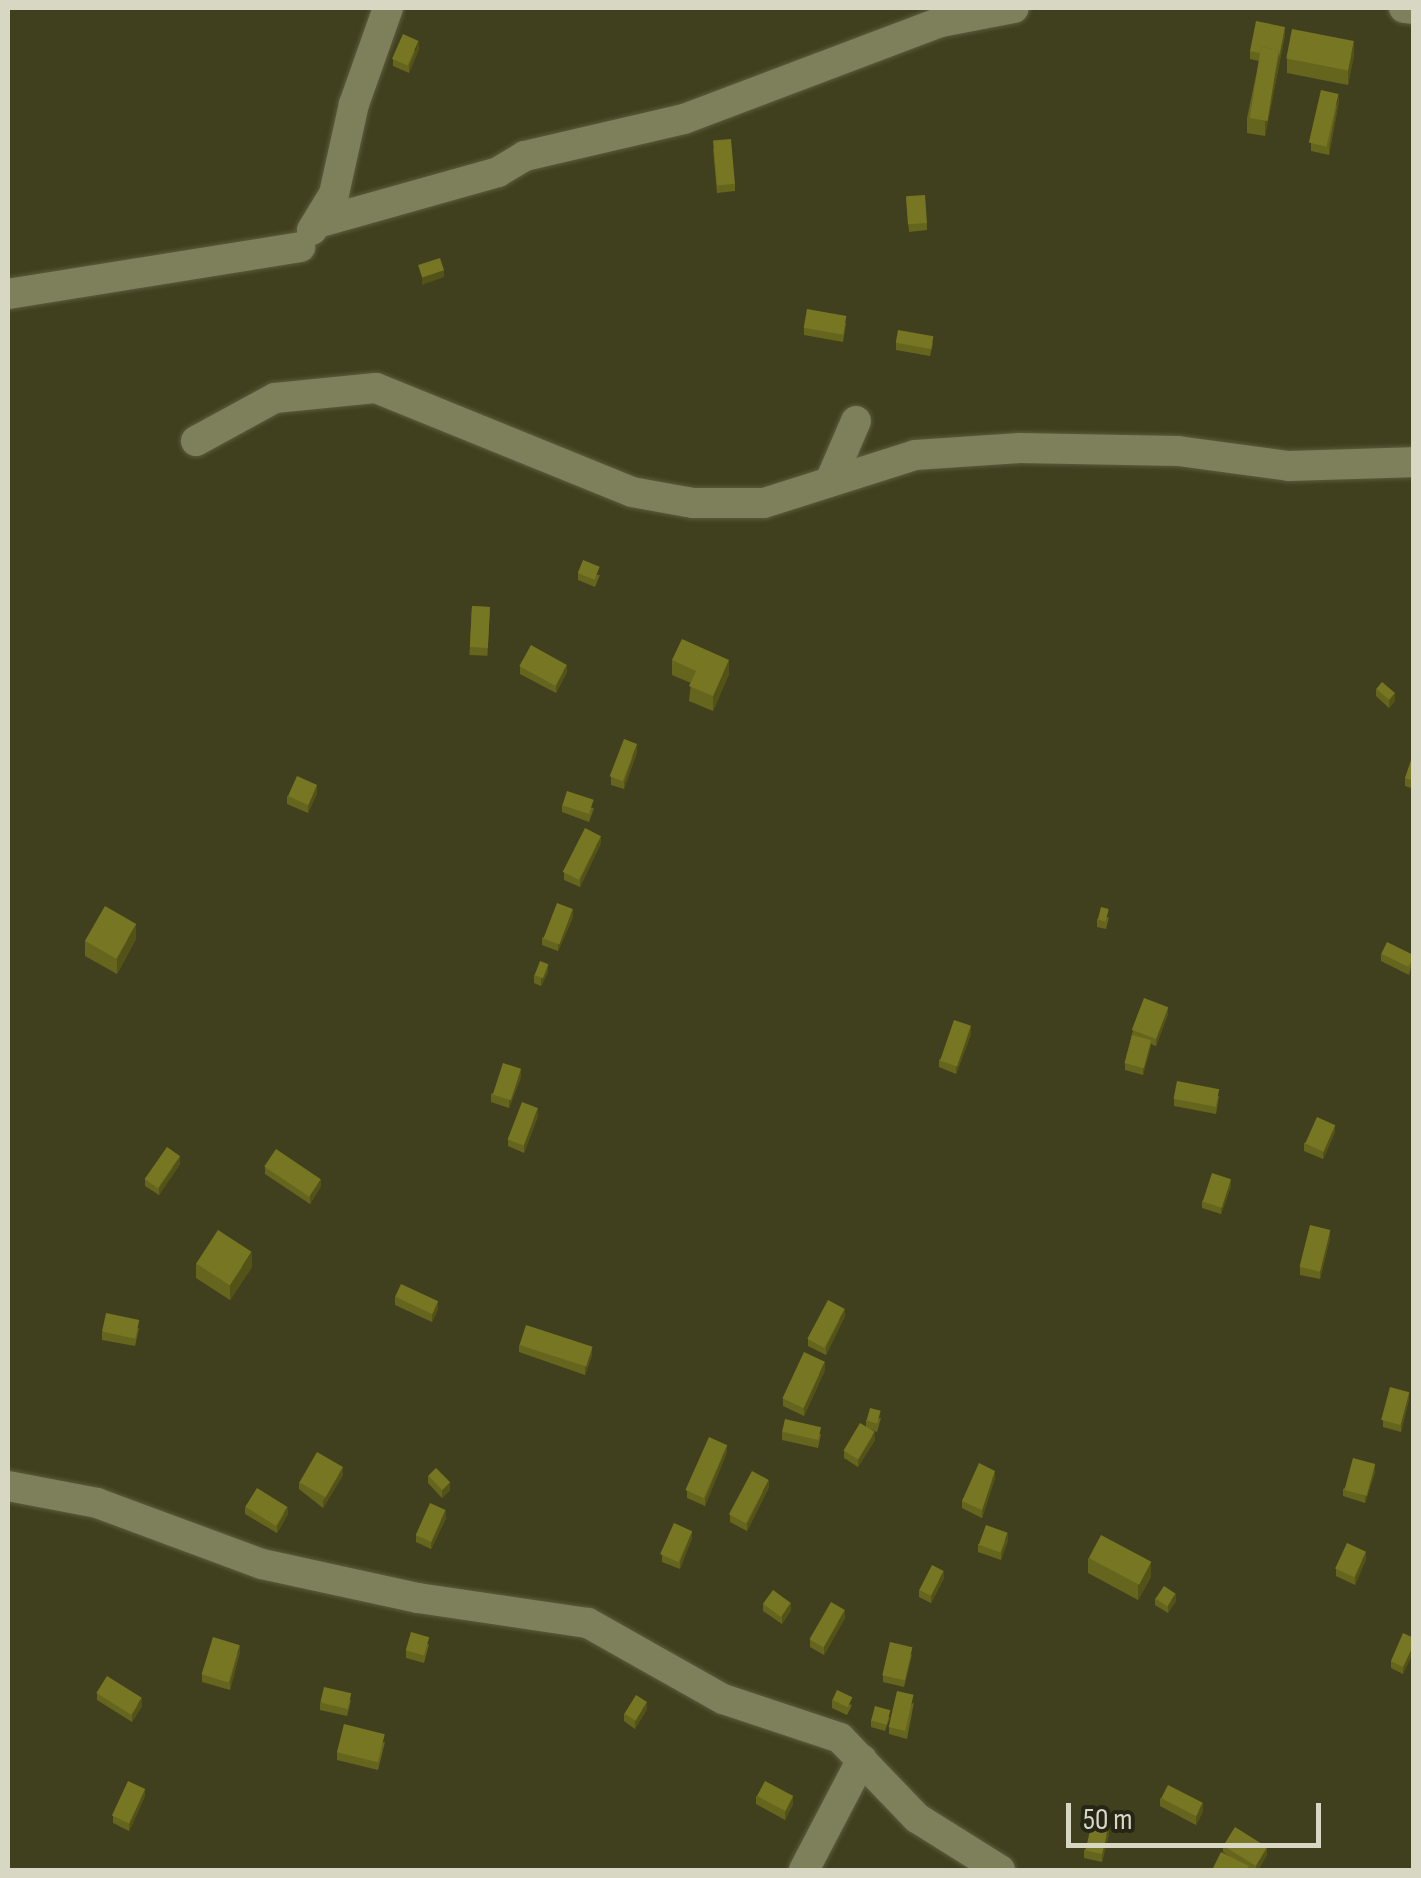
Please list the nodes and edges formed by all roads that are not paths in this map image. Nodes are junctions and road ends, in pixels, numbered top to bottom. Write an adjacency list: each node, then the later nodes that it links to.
1 (388, 8): 5 (street)
2 (1014, 8): 5 (street)
3 (1404, 8): 4 (street)
4 (1414, 9)
5 (309, 234): 6 (street); 7 (street)
6 (276, 268)
7 (8, 294)
8 (856, 421): 11 (street)
9 (196, 441): 11 (street)
10 (1414, 462): 11 (street)
11 (831, 479)
12 (8, 1486): 13 (street)
13 (862, 1759): 14 (street); 15 (street)
14 (804, 1870)
15 (1000, 1870)

